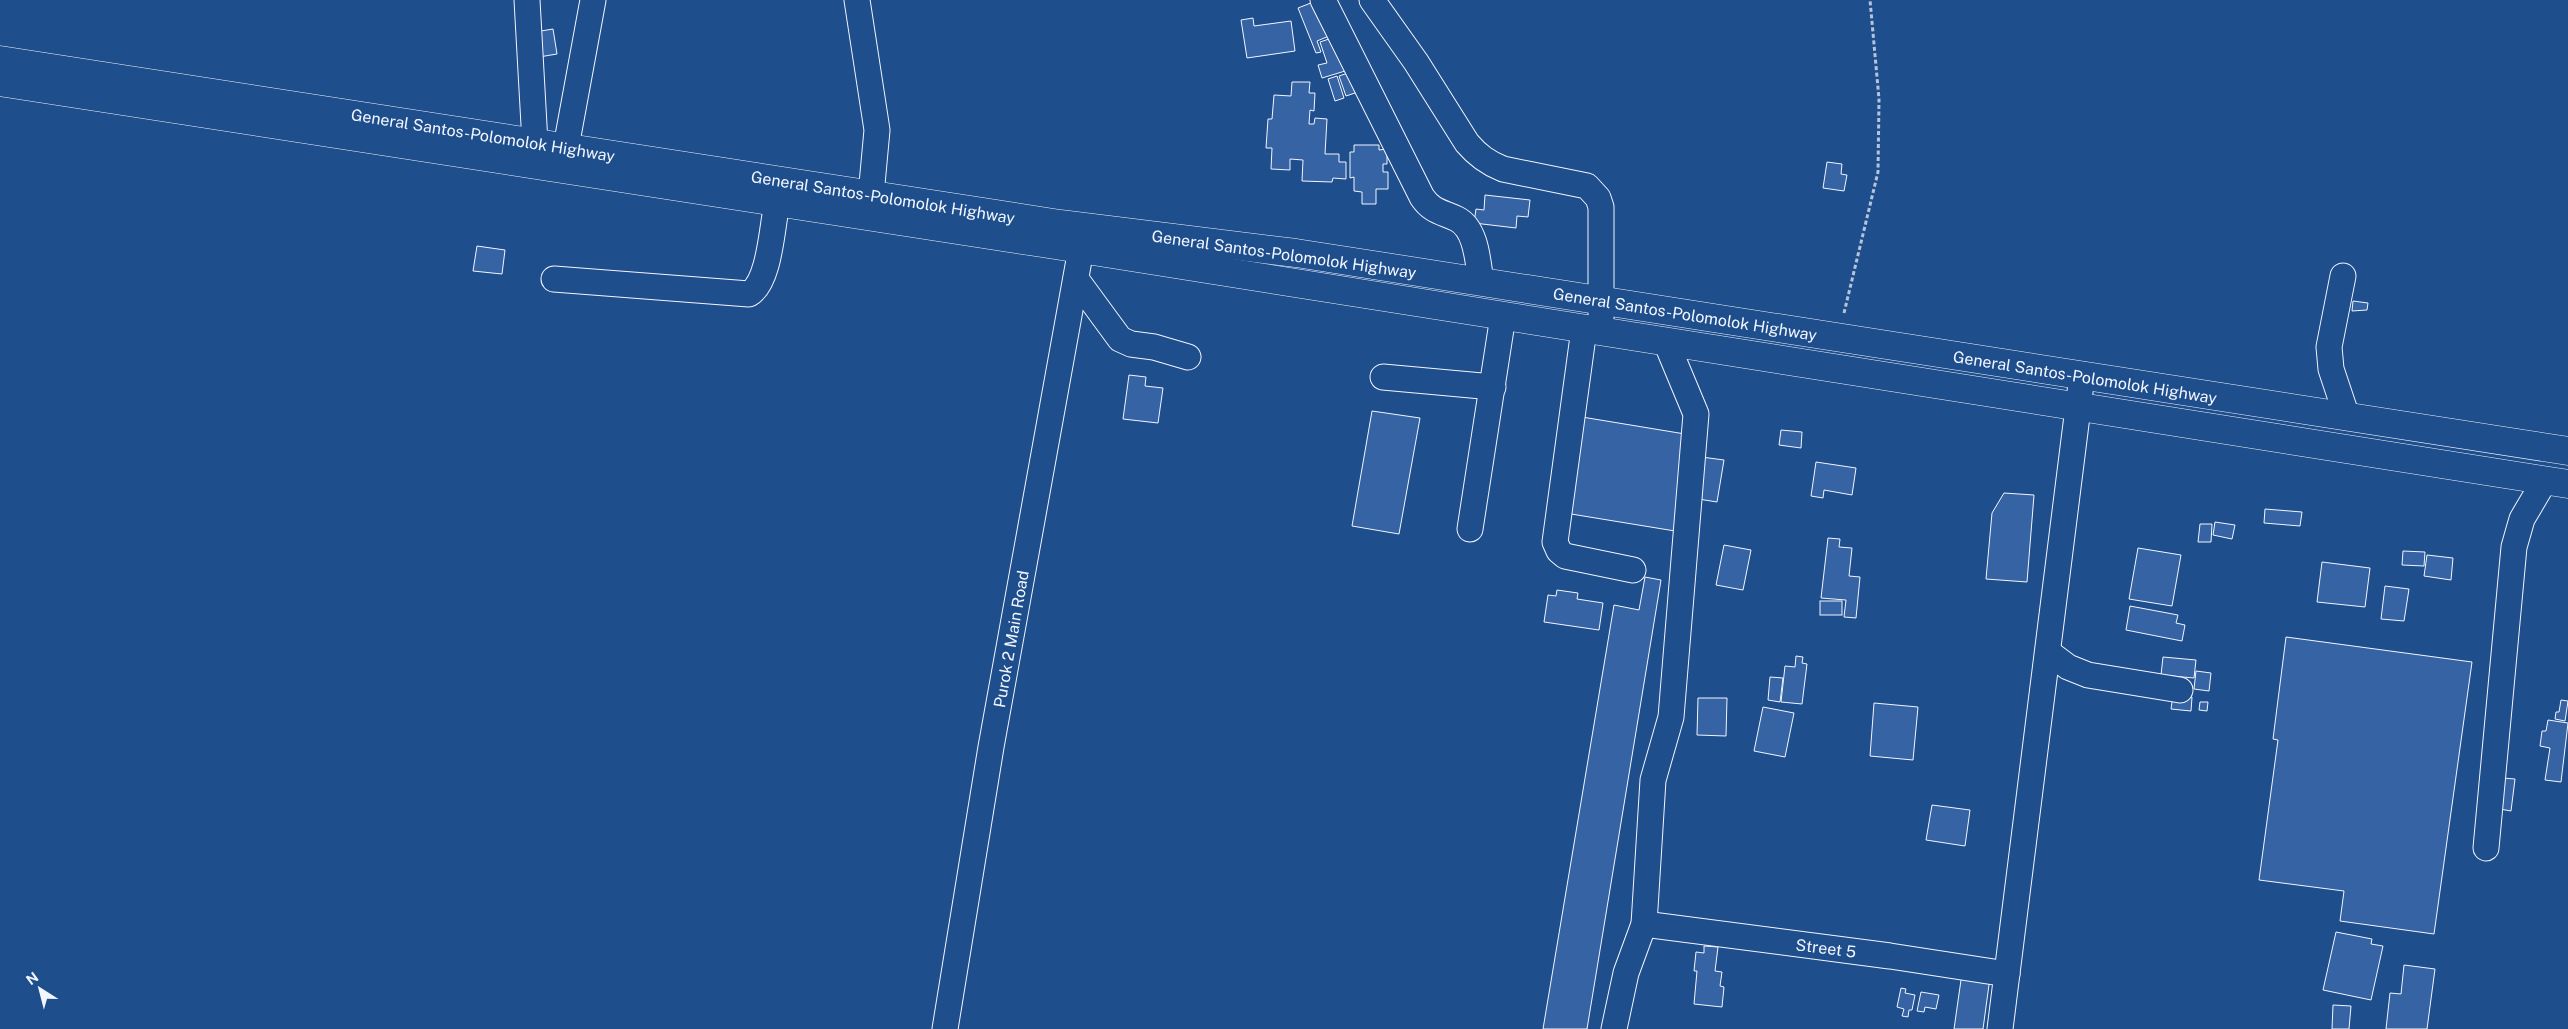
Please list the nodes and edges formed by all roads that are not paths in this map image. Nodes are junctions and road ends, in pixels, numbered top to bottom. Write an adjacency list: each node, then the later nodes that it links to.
1 (528, 0): 8 (street)
2 (593, 0): 9 (street)
3 (857, 0): 10 (street)
4 (1323, 0): 16 (street)
5 (1372, 0): 17 (street)
6 (0, 60): 8 (highway, General Santos-Polomolok Highway)
7 (0, 82): 11 (highway)
8 (535, 143): 9 (highway, General Santos-Polomolok Highway)
9 (566, 148): 10 (highway, General Santos-Polomolok Highway)
10 (870, 195): 16 (highway, General Santos-Polomolok Highway)
11 (776, 202): 12 (highway); 14 (street)
12 (1081, 249): 15 (street, Purok 2 Main Road); 18 (highway)
13 (2343, 276): 26 (street)
14 (554, 279)
15 (1076, 279): 21 (street); 36 (street, Purok 2 Main Road)
16 (1482, 282): 17 (highway, General Santos-Polomolok Highway)
17 (1602, 301): 19 (street); 22 (highway, General Santos-Polomolok Highway)
18 (1503, 316): 19 (highway); 24 (street)
19 (1593, 330): 20 (highway); 30 (street)
20 (1666, 342): 25 (highway); 34 (street)
21 (1188, 357)
22 (2082, 376): 25 (street); 26 (highway, General Santos-Polomolok Highway)
23 (1383, 377): 24 (street)
24 (1493, 387): 29 (street)
25 (2078, 407): 28 (highway); 31 (street)
26 (2347, 417): 27 (highway, General Santos-Polomolok Highway)
27 (2568, 451)
28 (2556, 482): 33 (street)
29 (1470, 529)
30 (1633, 570)
31 (2048, 652): 32 (street); 35 (street)
32 (2180, 690)
33 (2486, 848)
34 (1644, 924): 35 (street, Street 5); 37 (street)
35 (2007, 974): 38 (street)
36 (945, 1029)
37 (1614, 1029)
38 (2000, 1029)

